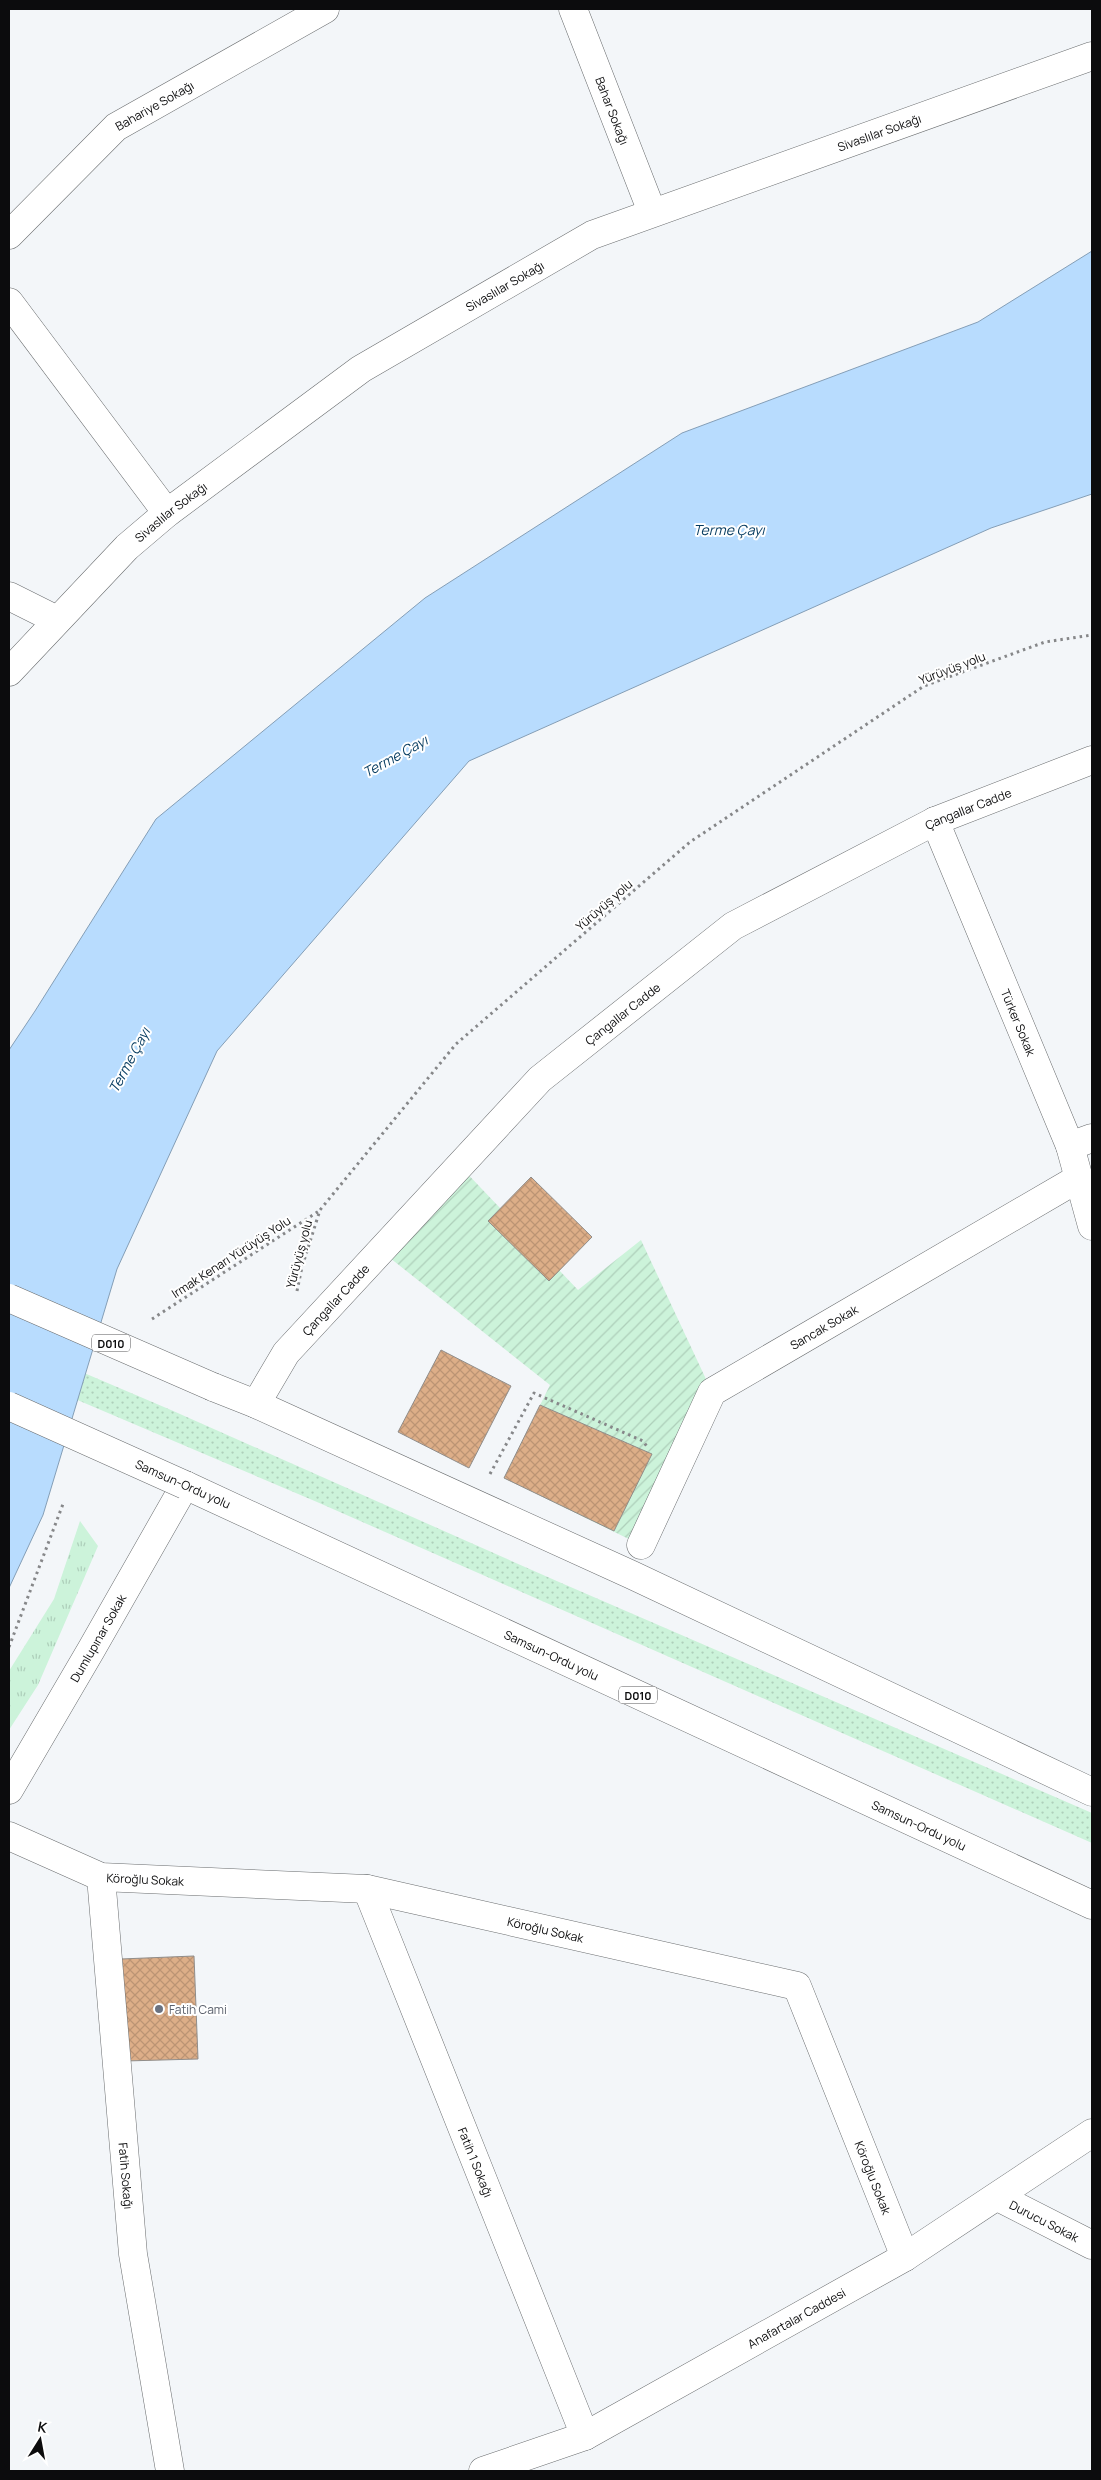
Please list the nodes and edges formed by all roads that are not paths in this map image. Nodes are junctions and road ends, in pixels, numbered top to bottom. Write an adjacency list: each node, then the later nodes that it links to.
1 (326, 9): 5 (main road, Bahariye Sokağı)
2 (573, 9): 4 (main road, Bahar Sokağı)
3 (1092, 56): 4 (main road, Sivaslılar Sokağı)
4 (652, 212): 7 (main road, Sivaslılar Sokağı)
5 (9, 235)
6 (9, 302): 7 (main road)
7 (167, 513): 9 (main road, Sivaslılar Sokağı)
8 (9, 596): 9 (main road)
9 (57, 620): 10 (main road, Sivaslılar Sokağı)
10 (9, 672)
11 (1092, 760): 12 (main road, Çangallar Cadde)
12 (935, 821): 13 (main road, Türker Sokak); 17 (main road, Çangallar Cadde)
13 (1081, 1142): 14 (main road, Türker Sokak)
14 (1079, 1178): 15 (main road, Türker Sokak); 20 (main road, Sancak Sokak)
15 (1092, 1226)
16 (9, 1298): 17 (main road, D010, bridge)
17 (256, 1404): 22 (main road, D010)
18 (9, 1406): 19 (main road, Samsun-Ordu yolu / D010, bridge)
19 (185, 1485): 21 (main road, Dumlupınar Sokak); 26 (main road, Samsun-Ordu yolu / D010)
20 (641, 1544)
21 (9, 1790)
22 (1092, 1792)
23 (9, 1836): 24 (main road, Köroğlu Sokak)
24 (101, 1877): 25 (main road, Köroğlu Sokak); 32 (main road, Fatih Sokağı)
25 (367, 1889): 30 (main road, Köroğlu Sokak); 31 (main road, Fatih 1 Sokağı)
26 (1092, 1905)
27 (1092, 2133): 28 (main road, Anafartalar Caddesi)
28 (998, 2197): 29 (main road, Durucu Sokak); 30 (main road, Anafartalar Caddesi)
29 (1092, 2245)
30 (905, 2257): 31 (main road, Anafartalar Caddesi)
31 (585, 2436): 33 (main road, Anafartalar Caddesi)
32 (170, 2471)
33 (489, 2471)

